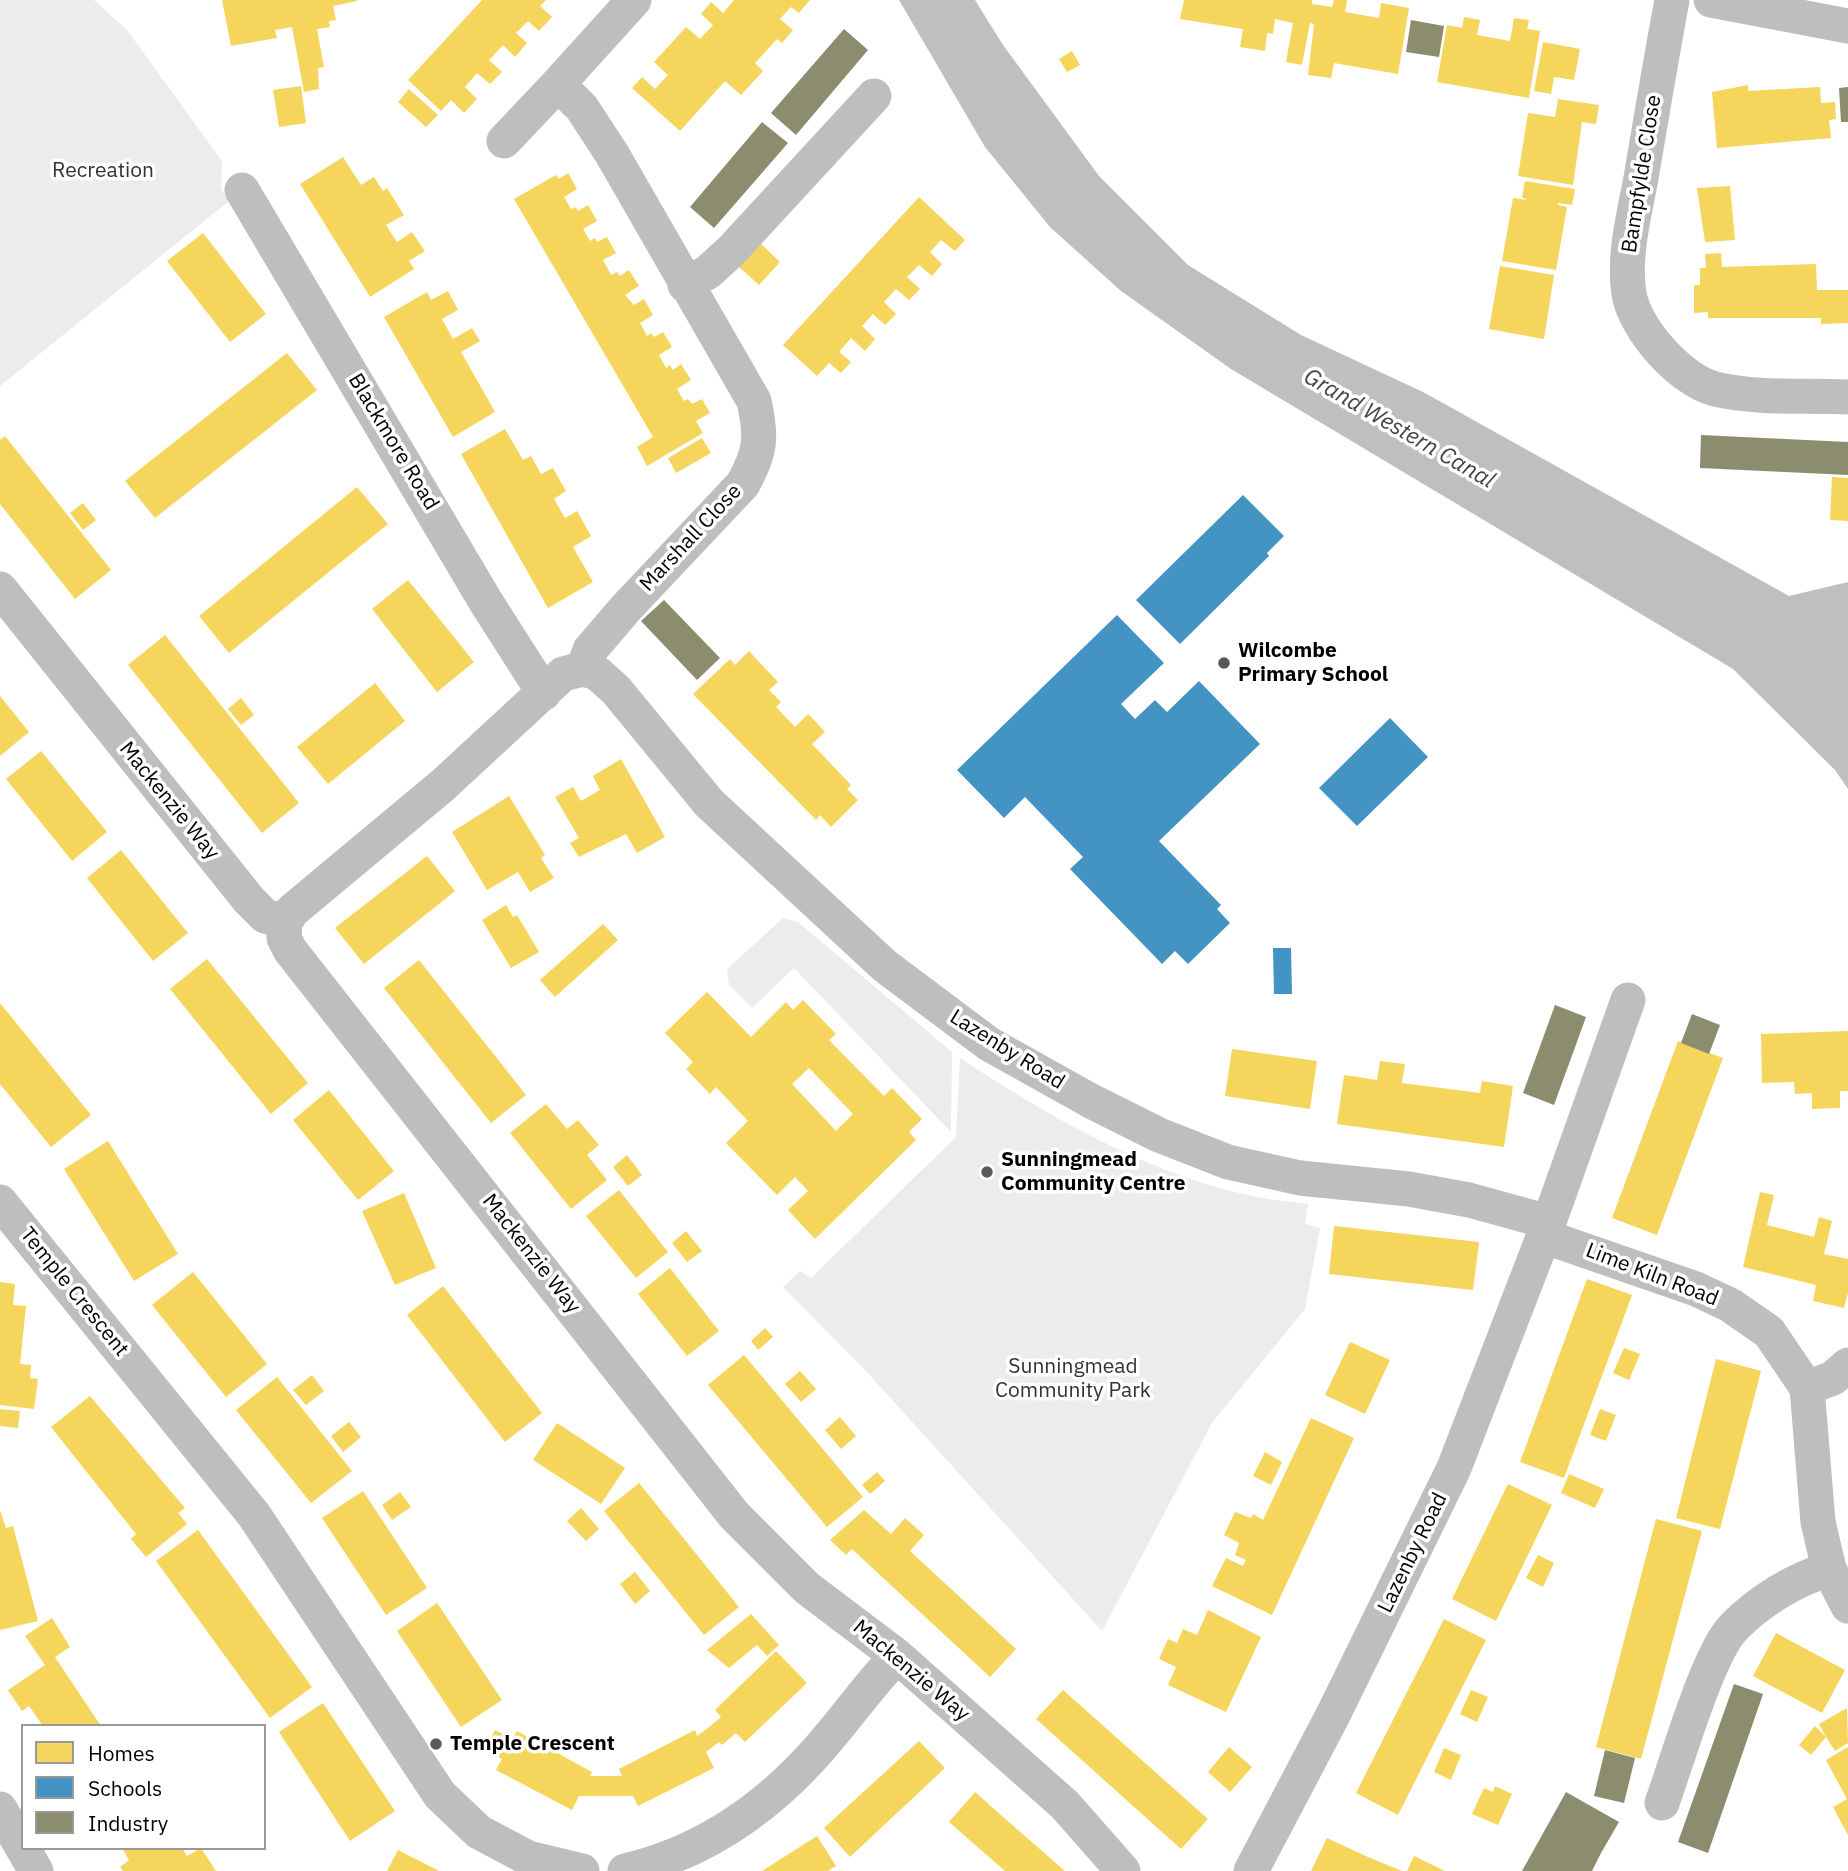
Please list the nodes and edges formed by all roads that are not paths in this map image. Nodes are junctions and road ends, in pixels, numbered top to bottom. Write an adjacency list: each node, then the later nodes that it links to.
1 (634, 0): 5 (street)
2 (1672, 0): 10 (street, Bampfylde Close)
3 (1711, 0): 4 (street)
4 (1848, 26)
5 (558, 84): 7 (street); 9 (street, Marshall Close)
6 (874, 96): 9 (street)
7 (504, 141)
8 (242, 190): 13 (street, Blackmore Road)
9 (684, 285): 12 (street, Marshall Close)
10 (1848, 397)
11 (0, 589): 14 (street, Mackenzie Way)
12 (583, 669): 13 (street); 17 (street, Lazenby Road)
13 (544, 693): 14 (street)
14 (285, 922): 22 (street, Mackenzie Way)
15 (1628, 1000): 17 (street, Lazenby Road)
16 (0, 1203): 28 (street, Temple Crescent)
17 (1546, 1229): 19 (street, Lime Kiln Road); 31 (street, Lazenby Road)
18 (1848, 1365): 19 (street)
19 (1807, 1388): 20 (street, Lime Kiln Road)
20 (1829, 1569): 21 (street, Lime Kiln Road); 23 (street)
21 (1848, 1606)
22 (897, 1657): 29 (street); 30 (street, Mackenzie Way)
23 (1662, 1803)
24 (0, 1809): 25 (street)
25 (21, 1845)
26 (24, 1850): 27 (street)
27 (36, 1871)
28 (582, 1871)
29 (625, 1871)
30 (1123, 1871)
31 (1251, 1871)

